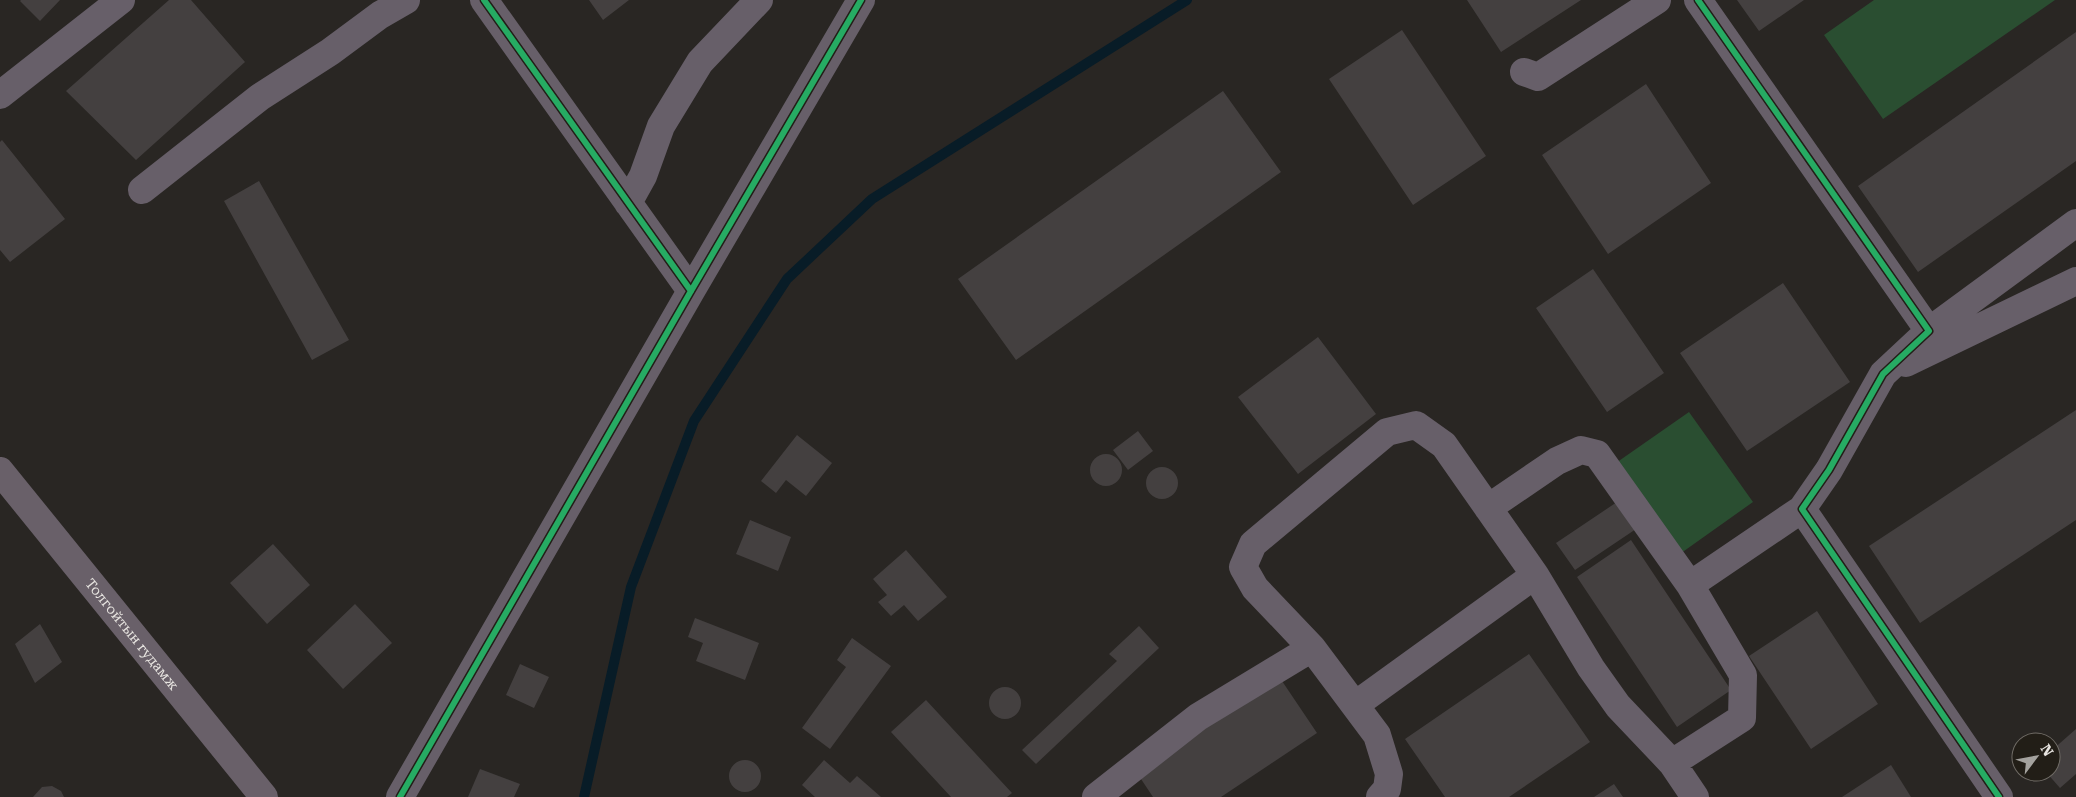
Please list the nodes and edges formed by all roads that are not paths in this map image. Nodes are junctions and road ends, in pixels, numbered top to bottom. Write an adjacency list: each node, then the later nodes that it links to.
1 (121, 0): 9 (street)
2 (406, 0): 10 (street)
3 (484, 0): 11 (street)
4 (759, 0): 11 (street)
5 (861, 0): 14 (street)
6 (1656, 0): 8 (street)
7 (1698, 0): 15 (street)
8 (1524, 72)
9 (0, 95)
10 (142, 190)
11 (628, 203): 14 (street)
12 (2076, 223): 15 (street)
13 (2076, 281): 16 (street)
14 (691, 291): 26 (street)
15 (1928, 330): 16 (street)
16 (1884, 374): 19 (street)
17 (0, 471): 25 (main road, Толгойтын гудамж)
18 (1488, 508): 20 (street); 21 (street); 22 (street)
19 (1802, 509): 21 (street); 30 (street)
20 (1535, 576): 23 (street); 24 (street)
21 (1690, 584): 24 (street)
22 (1312, 648): 23 (street); 27 (street)
23 (1355, 705): 28 (street)
24 (1672, 763): 29 (street)
25 (264, 797)
26 (400, 797)
27 (1096, 797)
28 (1380, 797)
29 (1695, 797)
30 (1999, 797)

